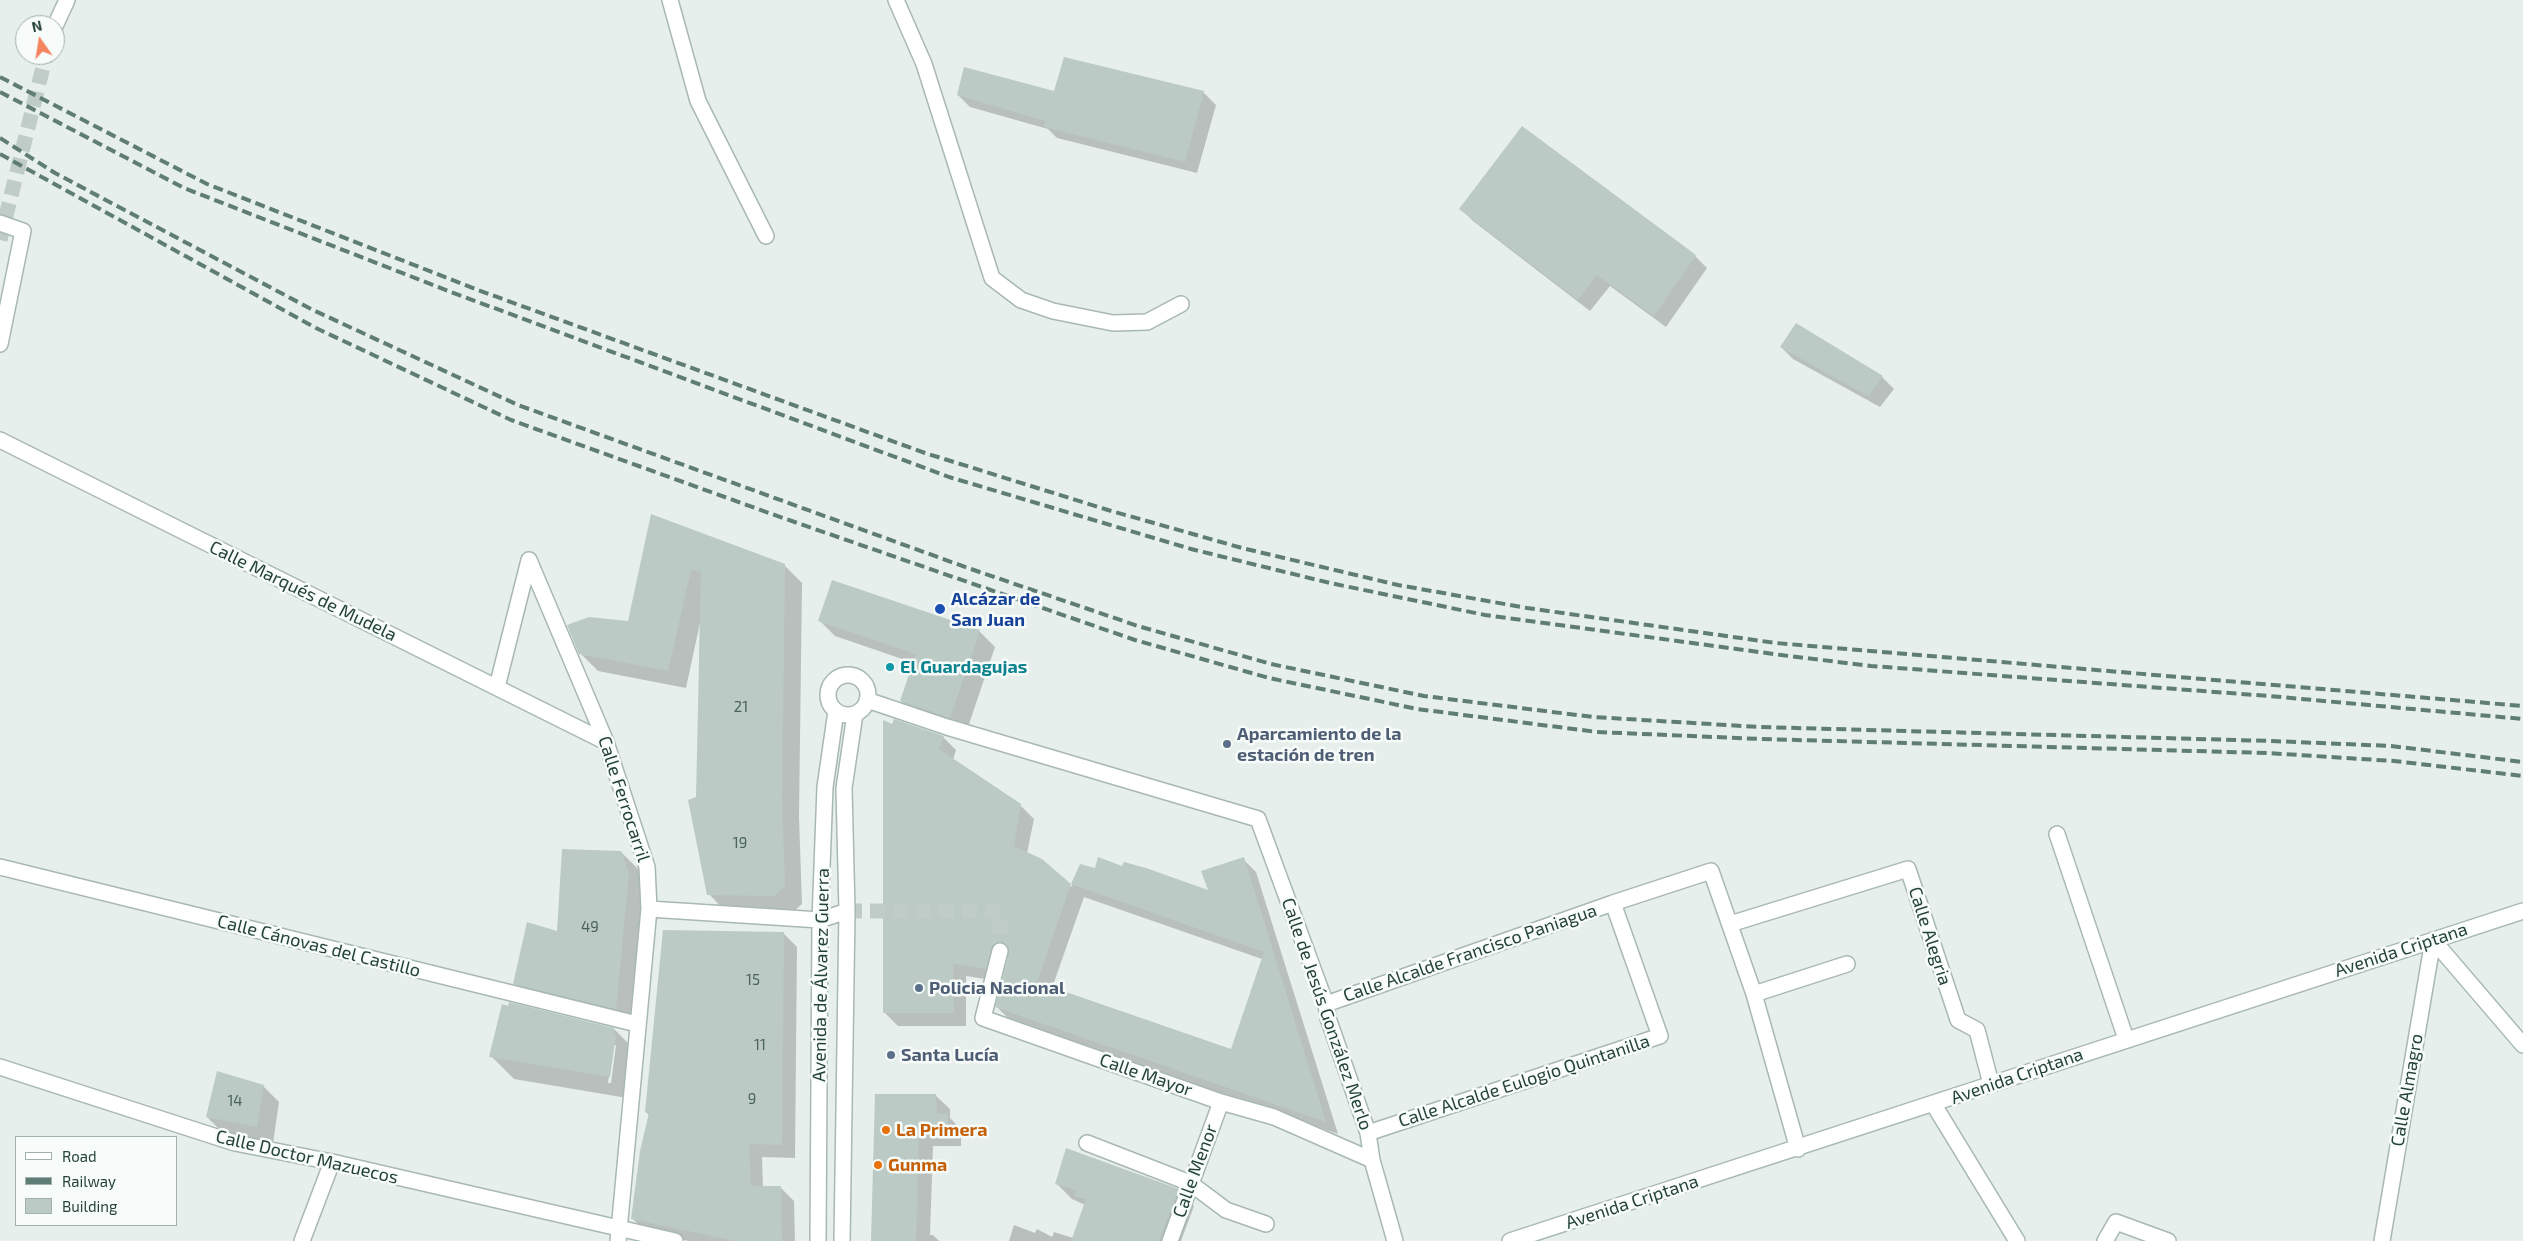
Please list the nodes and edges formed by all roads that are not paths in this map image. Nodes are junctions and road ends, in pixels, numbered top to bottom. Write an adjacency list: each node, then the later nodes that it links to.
1 (67, 0): 4 (street)
2 (670, 0): 6 (street)
3 (896, 0): 7 (street)
4 (60, 15)
5 (0, 223): 8 (street)
6 (766, 236)
7 (1180, 304)
8 (0, 344)
9 (0, 440): 10 (street, Calle Marqués de Mudela)
10 (497, 687): 14 (street, Calle Marqués de Mudela); 14 (street, Calle Ferrocarril)
11 (868, 700): 12 (street); 13 (street); 27 (street, Calle de Jesús González Merlo)
12 (836, 711): 13 (street); 21 (street, Avenida de Álvarez Guerra)
13 (855, 714): 20 (street, Avenida de Álvarez Guerra)
14 (606, 742): 18 (street, Calle Ferrocarril)
15 (2058, 834): 29 (street)
16 (0, 867): 28 (street, Calle Cánovas del Castillo)
17 (1614, 903): 22 (street, Calle Alcalde Francisco Paniagua); 27 (street, Calle Alcalde Francisco Paniagua); 35 (street, Calle Alcalde Eulogio Quintanilla)
18 (649, 909): 21 (street); 28 (street, Calle Ferrocarril)
19 (2523, 910): 23 (street, Avenida Criptana)
20 (847, 911): 21 (street); 46 (street, Avenida de Álvarez Guerra)
21 (820, 920): 45 (street, Avenida de Álvarez Guerra)
22 (1730, 924): 26 (street); 32 (street, Calle Alegria)
23 (2433, 940): 29 (street, Avenida Criptana); 30 (street); 53 (street, Calle Almagro)
24 (1000, 950): 33 (street, Calle Mayor)
25 (1847, 964): 26 (street)
26 (1754, 994): 37 (street)
27 (1326, 1004): 35 (street, Calle de Jesús González Merlo)
28 (637, 1024): 42 (street, Calle Ferrocarril)
29 (2126, 1039): 32 (street, Avenida Criptana)
30 (2523, 1045)
31 (0, 1067): 39 (street, Calle Doctor Mazuecos)
32 (1991, 1084): 34 (street, Avenida Criptana)
33 (1222, 1102): 38 (street, Calle Mayor); 40 (street, Calle Menor)
34 (1934, 1105): 37 (street, Avenida Criptana); 50 (street)
35 (1368, 1133): 38 (street, Calle de Jesús González Merlo)
36 (1087, 1143): 40 (street)
37 (1798, 1149): 49 (street, Avenida Criptana)
38 (1372, 1160): 48 (street, Calle de Jesús González Merlo)
39 (332, 1162): 42 (street, Calle Doctor Mazuecos); 43 (street)
40 (1190, 1183): 41 (street); 47 (street, Calle Menor)
41 (1266, 1224)
42 (618, 1235): 44 (street, Calle Doctor Mazuecos)
43 (302, 1241)
44 (675, 1241)
45 (818, 1241)
46 (842, 1241)
47 (1170, 1241)
48 (1395, 1241)
49 (1510, 1241)
50 (2017, 1241)
51 (2105, 1241): 52 (street)
52 (2168, 1241)
53 (2382, 1241)

